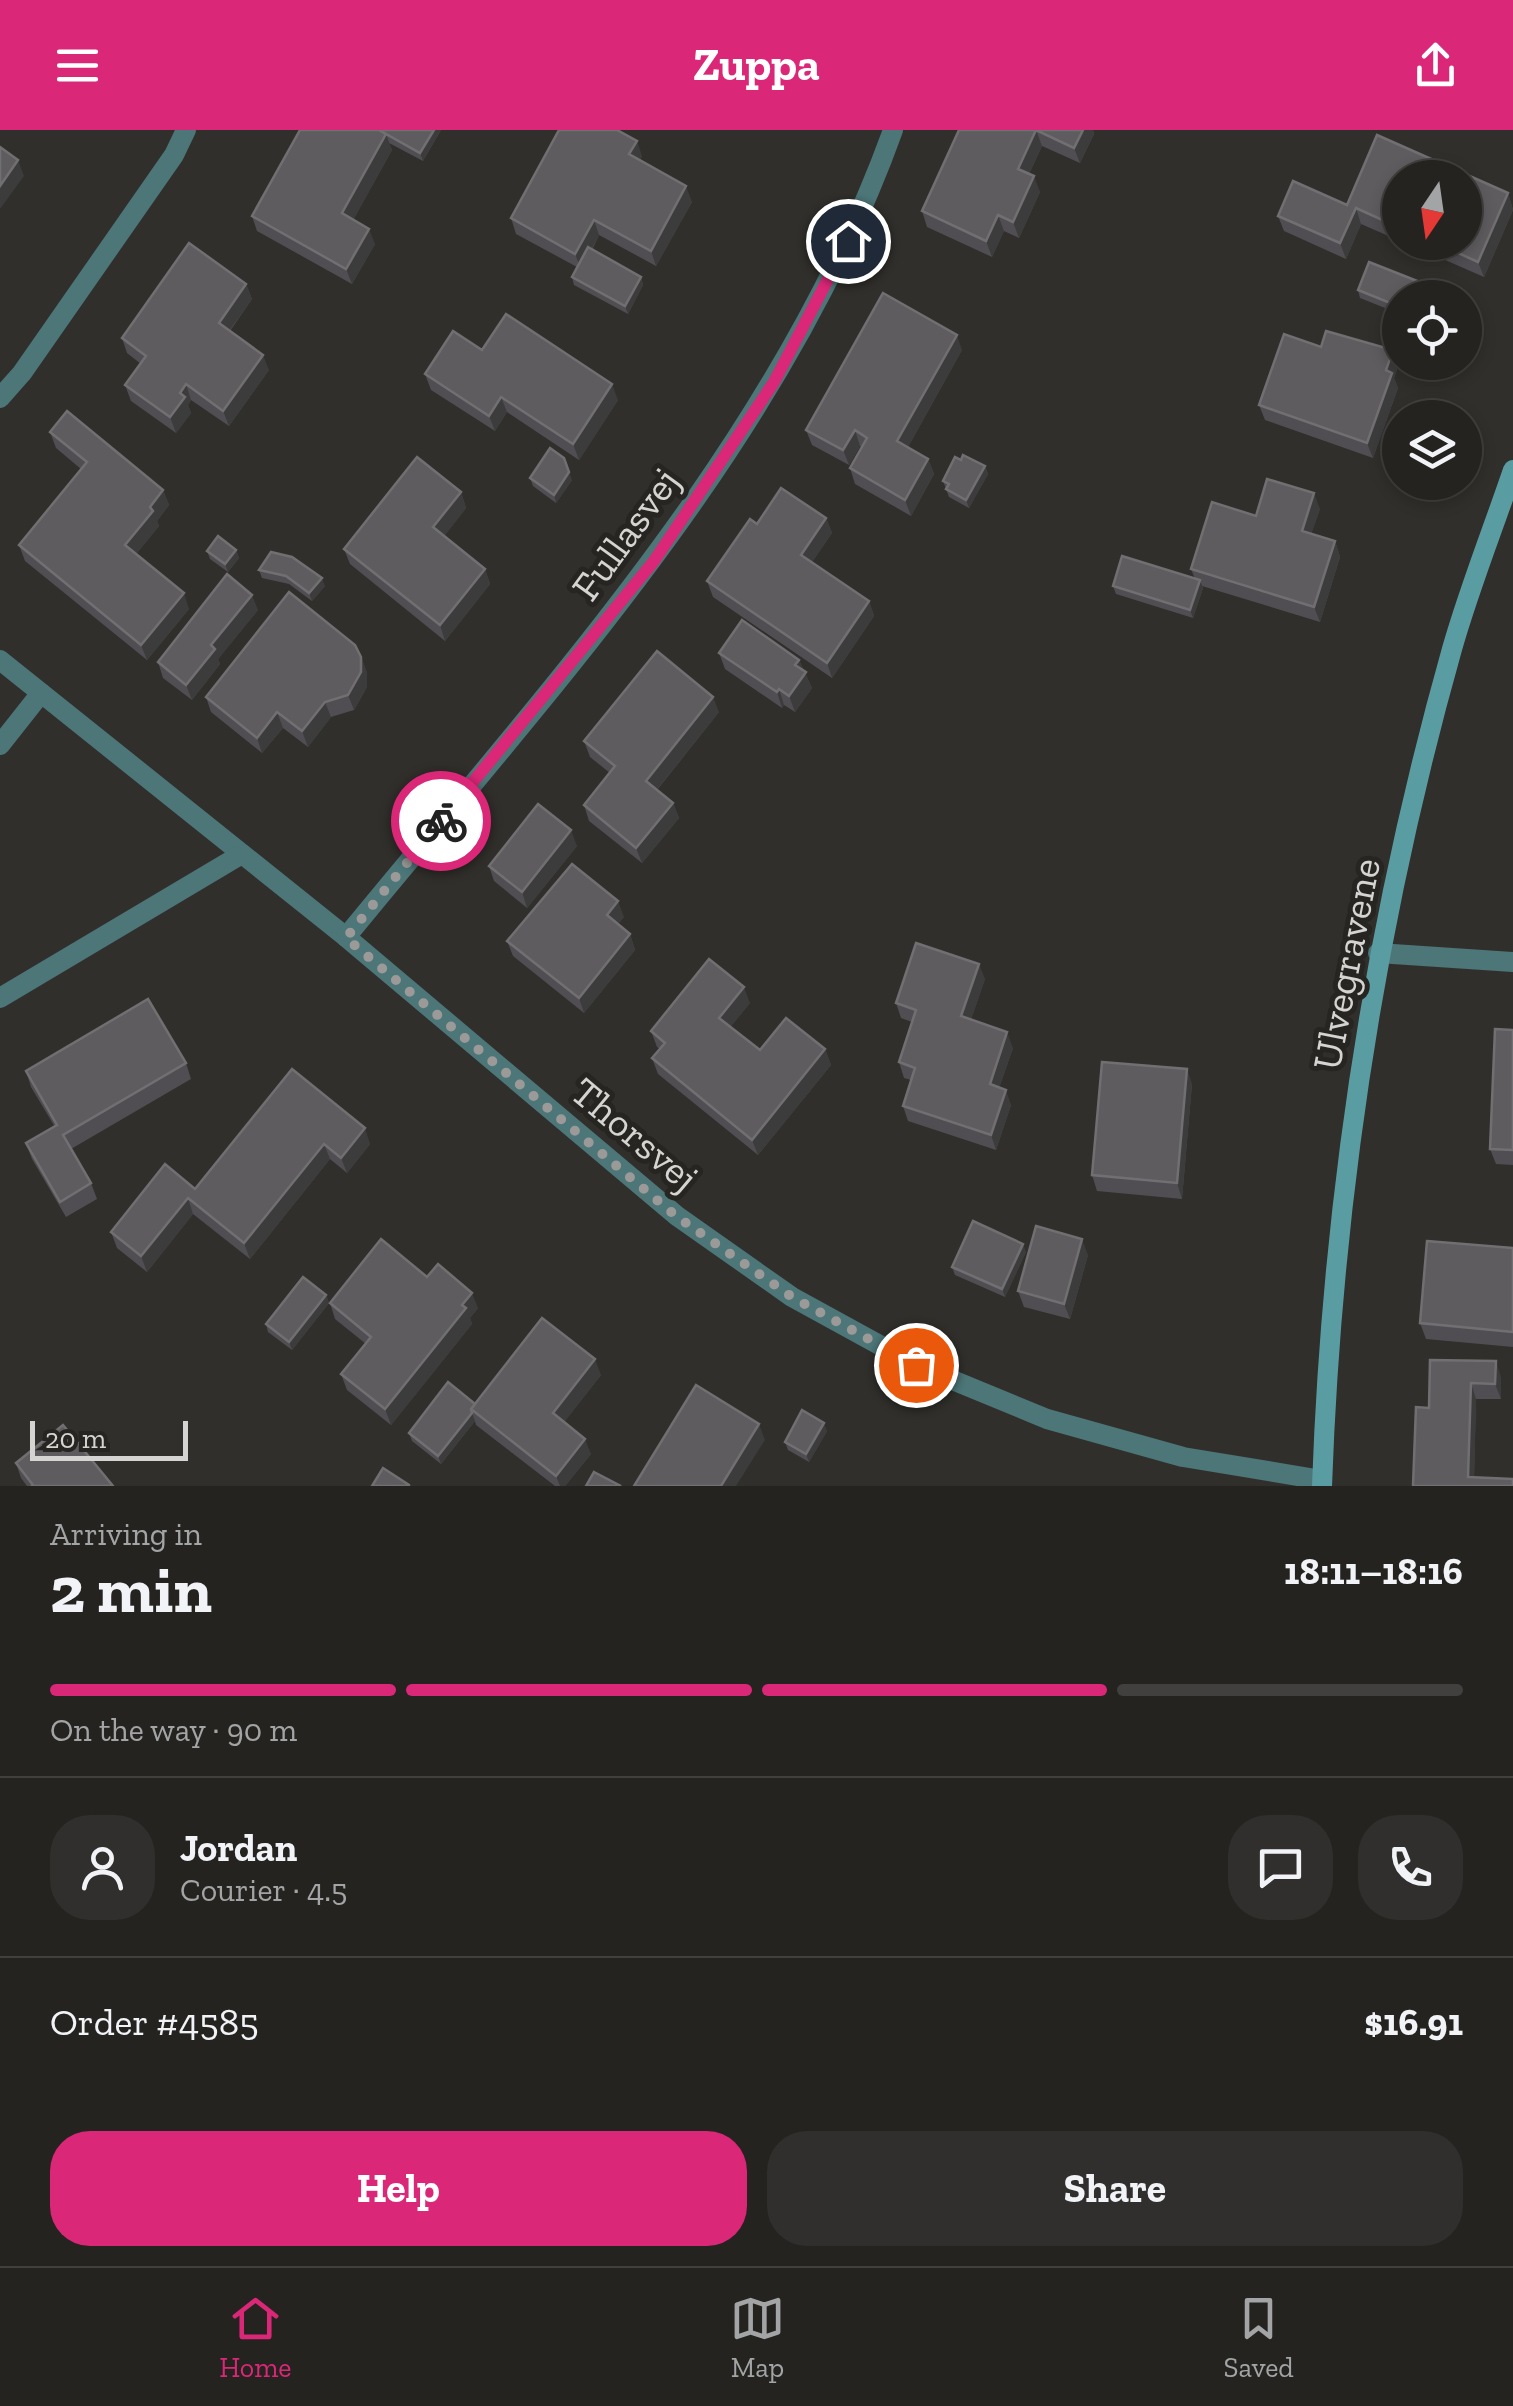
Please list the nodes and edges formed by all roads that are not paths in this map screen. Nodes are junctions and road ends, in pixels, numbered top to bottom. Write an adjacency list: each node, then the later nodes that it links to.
1 (186, 130): 3 (street)
2 (893, 130): 9 (street, Fullasvej)
3 (0, 398)
4 (1513, 470): 10 (street, Ulvegravene)
5 (0, 660): 6 (street, Thorsvej)
6 (42, 694): 7 (street); 8 (street, Thorsvej)
7 (0, 745)
8 (242, 854): 9 (street, Thorsvej); 12 (street)
9 (346, 938): 13 (street, Thorsvej)
10 (1378, 953): 11 (street); 13 (street, Ulvegravene)
11 (1513, 962)
12 (0, 998)
13 (1322, 1483)

